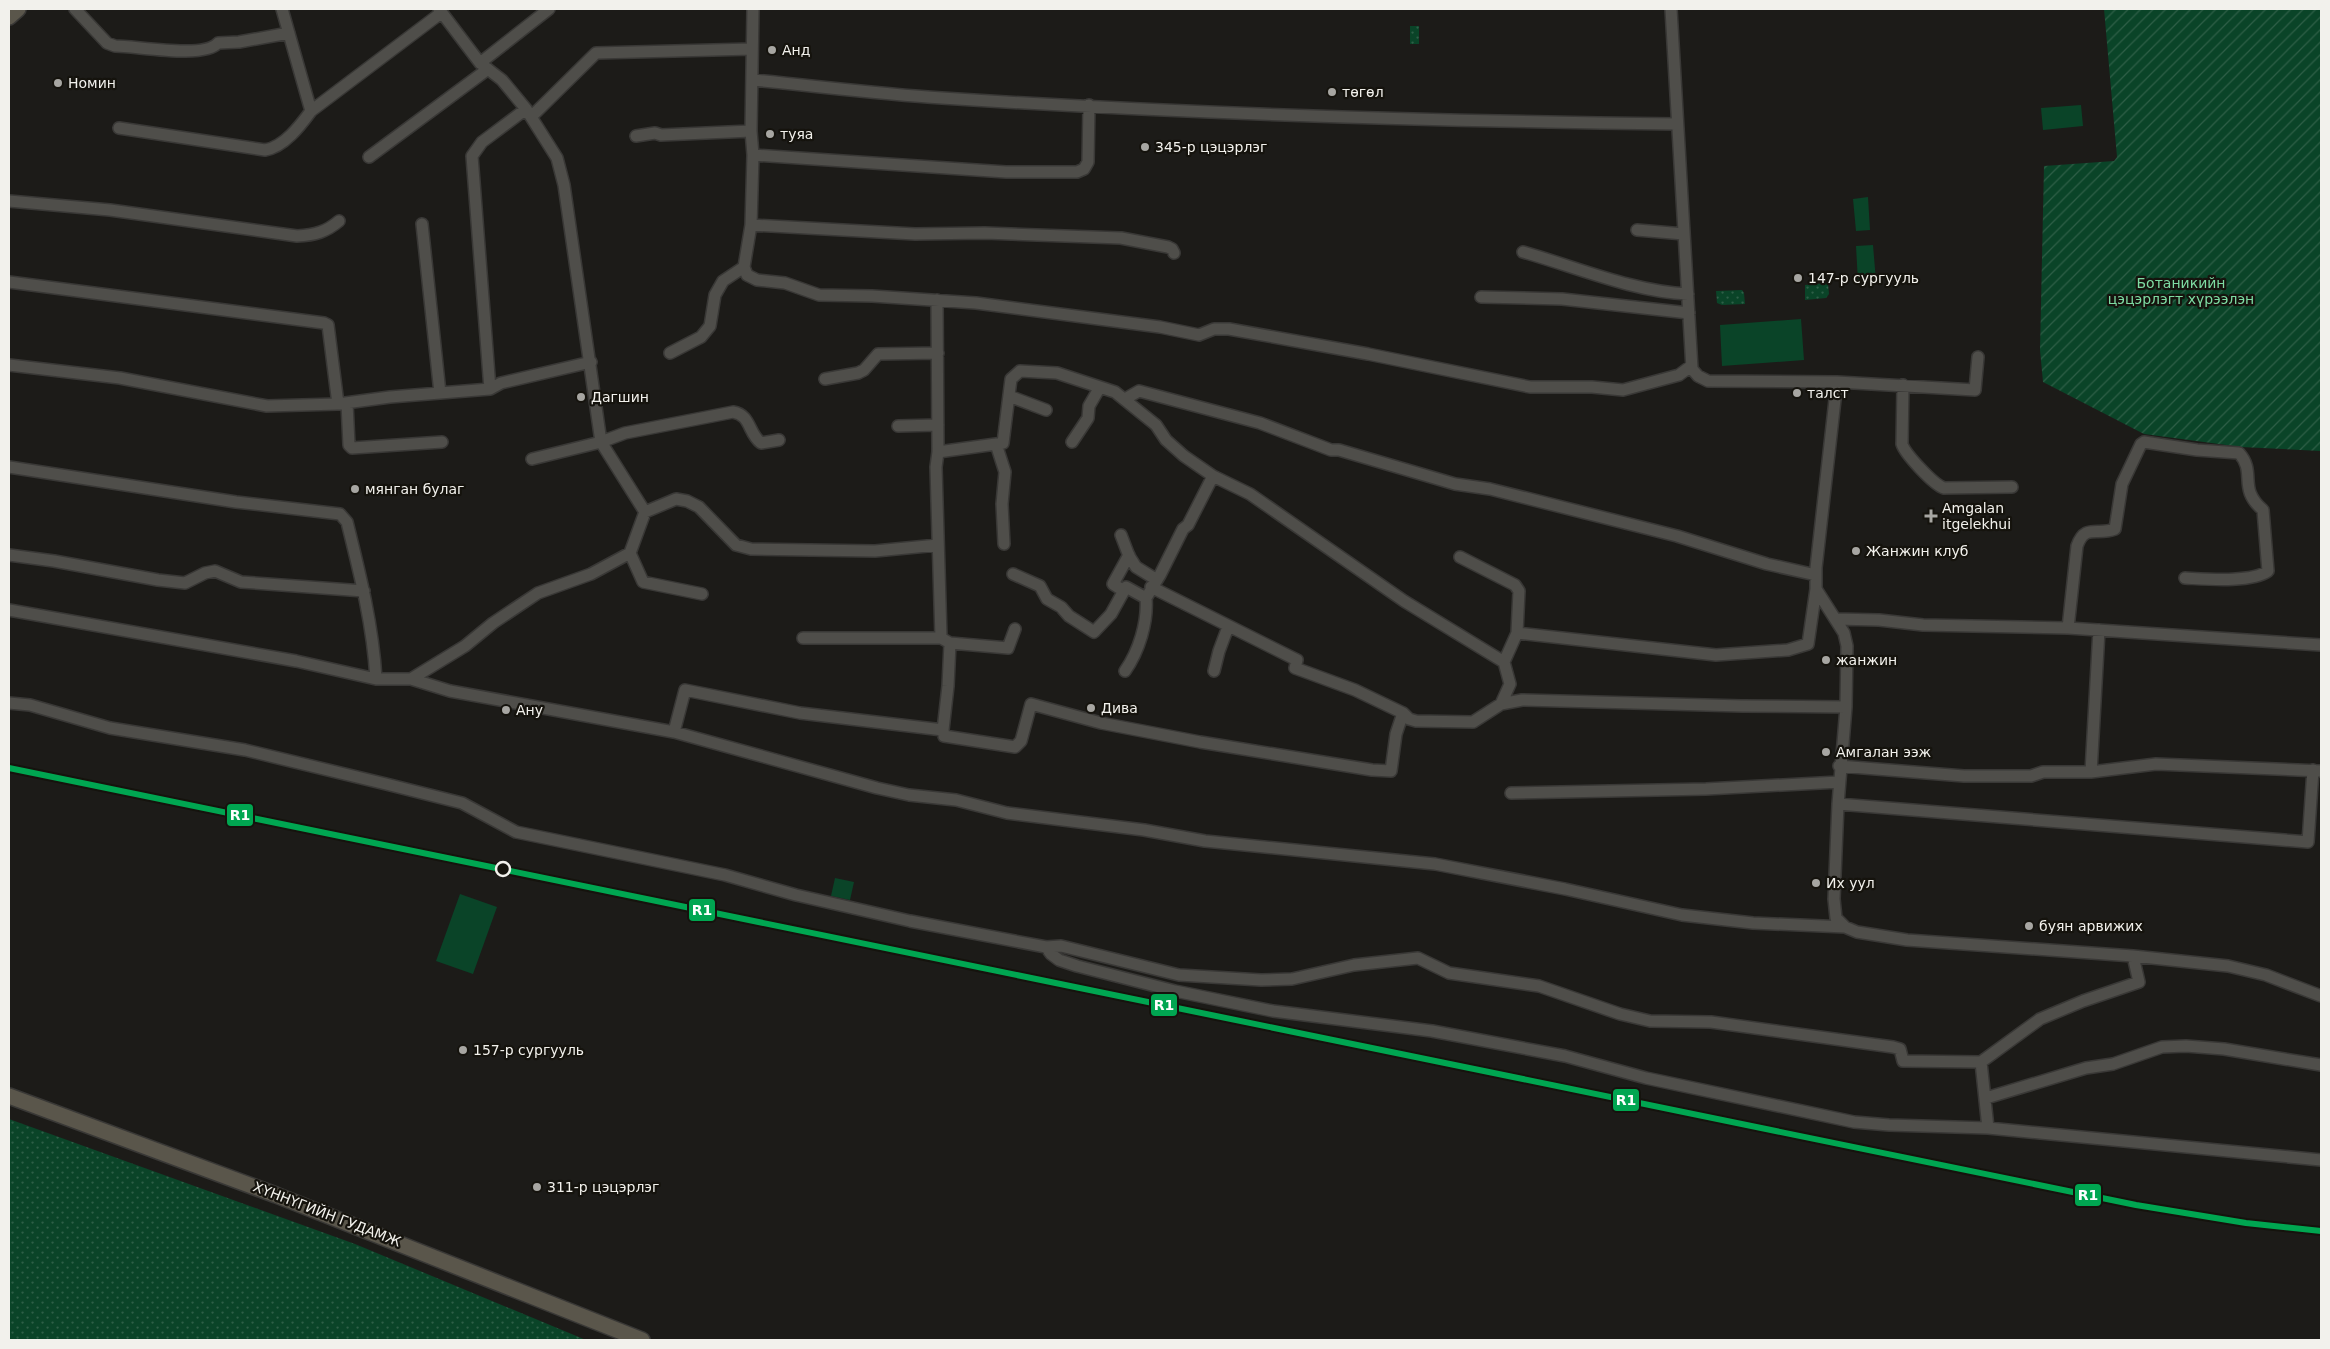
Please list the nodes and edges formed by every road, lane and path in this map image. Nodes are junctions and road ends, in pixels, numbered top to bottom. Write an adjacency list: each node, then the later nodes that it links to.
1 (18, 9): 8 (main road)
2 (75, 9): 9 (street)
3 (282, 9): 9 (street)
4 (549, 9): 11 (street)
5 (753, 9): 10 (street)
6 (1671, 9): 16 (street)
7 (440, 11): 11 (street); 14 (street)
8 (9, 17)
9 (289, 32): 14 (street)
10 (752, 49): 12 (street); 15 (street)
11 (484, 66): 15 (street); 21 (street)
12 (752, 80): 13 (street); 18 (street)
13 (1089, 106): 16 (street); 20 (street)
14 (311, 111): 17 (street)
15 (528, 113): 39 (street); 46 (street)
16 (1677, 124): 27 (street)
17 (119, 128)
18 (751, 131): 19 (street); 20 (street)
19 (636, 136)
20 (753, 155): 25 (street)
21 (369, 157)
22 (9, 201): 23 (street)
23 (339, 221)
24 (422, 224): 47 (street)
25 (751, 225): 29 (street); 30 (street)
26 (1637, 230): 27 (street)
27 (1684, 234): 32 (street)
28 (1523, 252): 32 (street)
29 (1174, 253)
30 (744, 267): 34 (street); 36 (street)
31 (9, 282): 50 (street)
32 (1688, 294): 35 (street)
33 (1481, 297): 35 (street)
34 (937, 300): 37 (street); 41 (street)
35 (1689, 313): 41 (street)
36 (670, 353)
37 (938, 353): 42 (street); 52 (street)
38 (1978, 357): 44 (street)
39 (591, 362): 46 (street); 56 (street)
40 (9, 366): 50 (street)
41 (1691, 366): 43 (street)
42 (825, 379)
43 (1837, 382): 44 (street); 73 (street)
44 (1903, 385): 63 (street)
45 (1100, 387): 48 (street); 49 (street); 57 (street)
46 (490, 389): 47 (street)
47 (440, 393): 50 (street)
48 (1009, 396): 51 (street); 58 (street)
49 (1125, 399): 62 (street); 73 (street)
50 (342, 403): 55 (street)
51 (1046, 410)
52 (938, 425): 53 (street); 59 (street)
53 (898, 426)
54 (779, 440): 56 (street)
55 (442, 442)
56 (601, 442): 60 (street); 64 (street)
57 (1072, 442)
58 (996, 444): 59 (street); 66 (street)
59 (938, 452): 67 (street)
60 (532, 460)
61 (9, 468): 78 (street)
62 (1213, 476): 75 (street); 91 (street)
63 (2012, 487)
64 (645, 512): 67 (street); 68 (street)
65 (1121, 535): 69 (street)
66 (1004, 544)
67 (938, 545): 89 (street)
68 (630, 553): 79 (street); 95 (street)
69 (1129, 555): 75 (street); 77 (street)
70 (9, 556): 78 (street)
71 (1460, 557): 87 (street)
72 (1013, 574): 77 (street)
73 (1816, 575): 76 (street)
74 (2185, 578): 84 (street)
75 (1154, 584): 80 (street); 83 (street)
76 (1816, 588): 82 (street); 87 (street)
77 (1124, 591): 80 (street)
78 (364, 592): 94 (street)
79 (702, 594)
80 (1146, 598): 92 (street)
81 (9, 610): 94 (street)
82 (1835, 620): 84 (street); 98 (street)
83 (1228, 627): 93 (street); 99 (street)
84 (2068, 628): 86 (street)
85 (1015, 629): 89 (street)
86 (2099, 630): 90 (street); 104 (street)
87 (1517, 633): 91 (street)
88 (803, 638): 89 (street)
89 (945, 641): 100 (street)
90 (2321, 645)
91 (1504, 662): 97 (street)
92 (1125, 671)
93 (1214, 671)
94 (376, 679): 95 (street)
95 (411, 679): 101 (street)
96 (9, 703): 109 (street)
97 (1501, 704): 98 (street); 99 (street)
98 (1846, 707): 102 (street)
99 (1403, 713): 100 (street)
100 (943, 730): 101 (street)
101 (674, 732): 108 (street)
102 (1839, 766): 104 (street); 105 (street)
103 (2317, 771): 104 (street); 107 (street)
104 (2091, 772)
105 (1838, 782): 106 (street); 107 (street)
106 (1511, 793)
107 (1838, 804): 108 (street)
108 (1845, 927): 110 (street)
109 (1046, 947): 112 (street); 116 (street)
110 (2134, 956): 111 (street); 112 (street)
111 (2321, 996)
112 (1981, 1062): 115 (street)
113 (2321, 1065): 115 (street)
114 (9, 1096): 118 (main road, ХҮННҮГИЙН ГУДАМЖ)
115 (1986, 1098): 116 (street)
116 (1988, 1128): 117 (street)
117 (2321, 1160)
118 (642, 1340)

